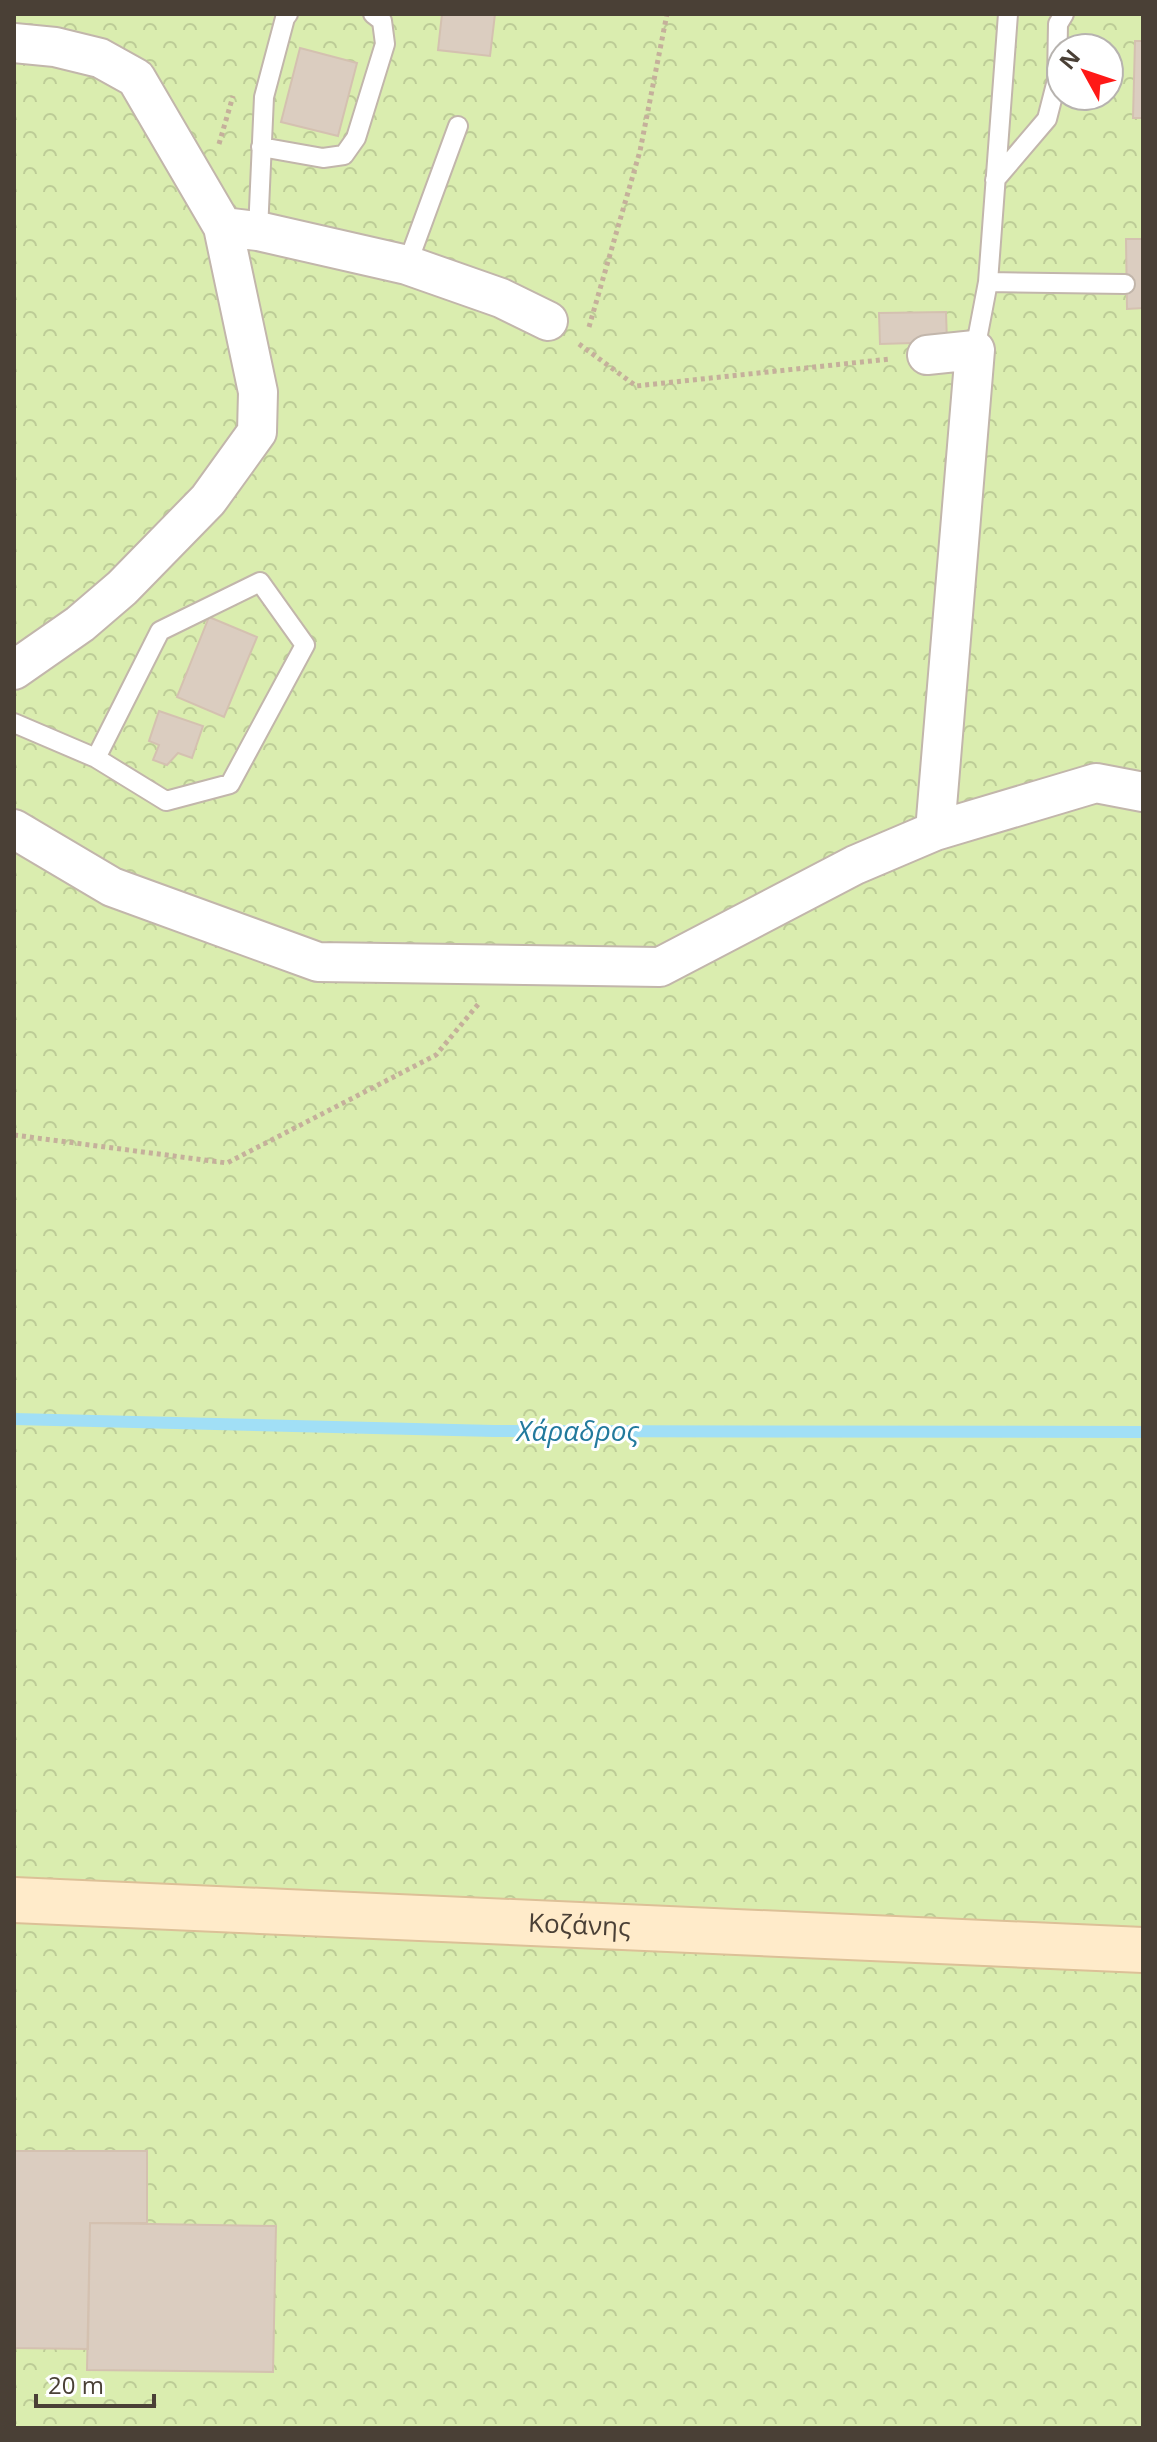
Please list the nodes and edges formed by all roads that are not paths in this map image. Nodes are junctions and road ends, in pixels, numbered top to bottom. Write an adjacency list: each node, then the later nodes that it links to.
1 (288, 14): 7 (lane)
2 (373, 14): 7 (lane)
3 (1008, 14): 8 (lane)
4 (1064, 14): 8 (lane)
5 (14, 43): 9 (street)
6 (458, 126): 10 (lane)
7 (261, 147): 9 (lane)
8 (995, 180): 11 (lane)
9 (241, 229): 10 (street); 16 (street)
10 (407, 265): 13 (street)
11 (988, 282): 12 (lane); 14 (lane)
12 (1125, 284)
13 (548, 321)
14 (975, 350): 15 (street); 21 (street)
15 (927, 355)
16 (14, 670)
17 (14, 723): 18 (lane)
18 (96, 758): 18 (lane)
19 (1143, 792): 21 (street)
20 (14, 829): 21 (street)
21 (935, 831)
22 (14, 1900): 23 (street, Κοζάνης)
23 (1143, 1950)

